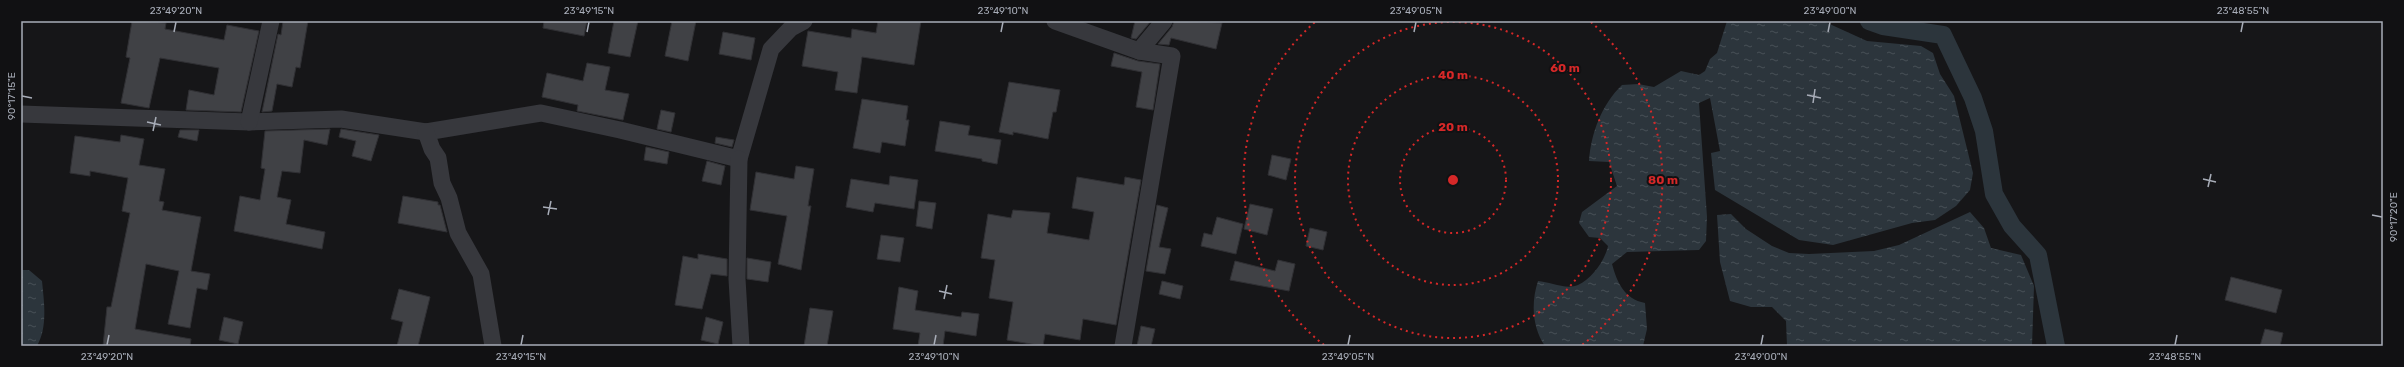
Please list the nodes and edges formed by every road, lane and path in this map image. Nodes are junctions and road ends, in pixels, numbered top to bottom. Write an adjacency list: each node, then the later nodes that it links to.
1 (271, 21): 7 (street)
2 (804, 21): 9 (street)
3 (1055, 21): 5 (street)
4 (1164, 21): 5 (street)
5 (1139, 51): 12 (street)
6 (21, 114): 7 (street)
7 (249, 122): 8 (street)
8 (426, 132): 9 (street); 10 (street)
9 (739, 159): 11 (street)
10 (493, 346)
11 (741, 346)
12 (1124, 346)

